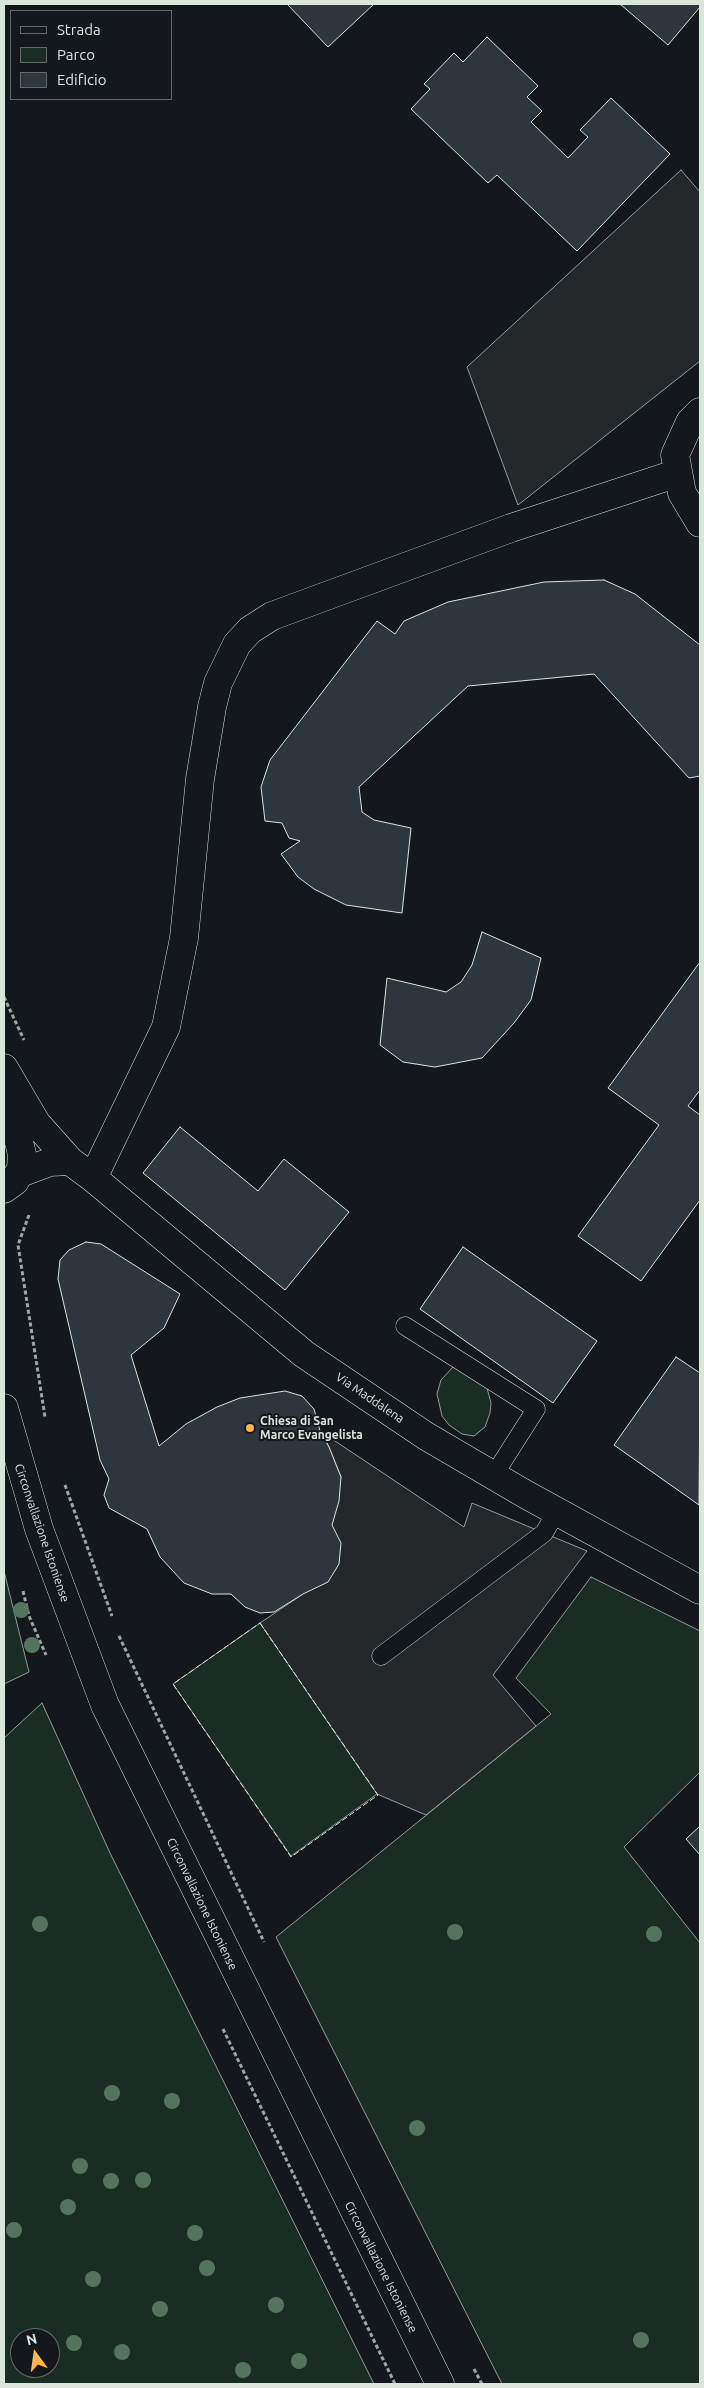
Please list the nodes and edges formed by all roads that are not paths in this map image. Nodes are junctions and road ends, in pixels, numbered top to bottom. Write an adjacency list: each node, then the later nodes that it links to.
1 (700, 412): 2 (street)
2 (678, 473): 3 (street); 7 (street)
3 (700, 523)
4 (4, 1068): 6 (street, Via Maddalena)
5 (4, 1083): 8 (street)
6 (57, 1163): 7 (street, Via Maddalena); 8 (street)
7 (93, 1178): 11 (street, Via Maddalena)
8 (11, 1182)
9 (406, 1326): 11 (lane)
10 (4, 1408): 15 (street, Circonvallazione Istoniense)
11 (494, 1475): 12 (street, Via Maddalena)
12 (557, 1511): 13 (street, Via Maddalena); 14 (lane)
13 (700, 1590)
14 (381, 1656)
15 (440, 2384)

